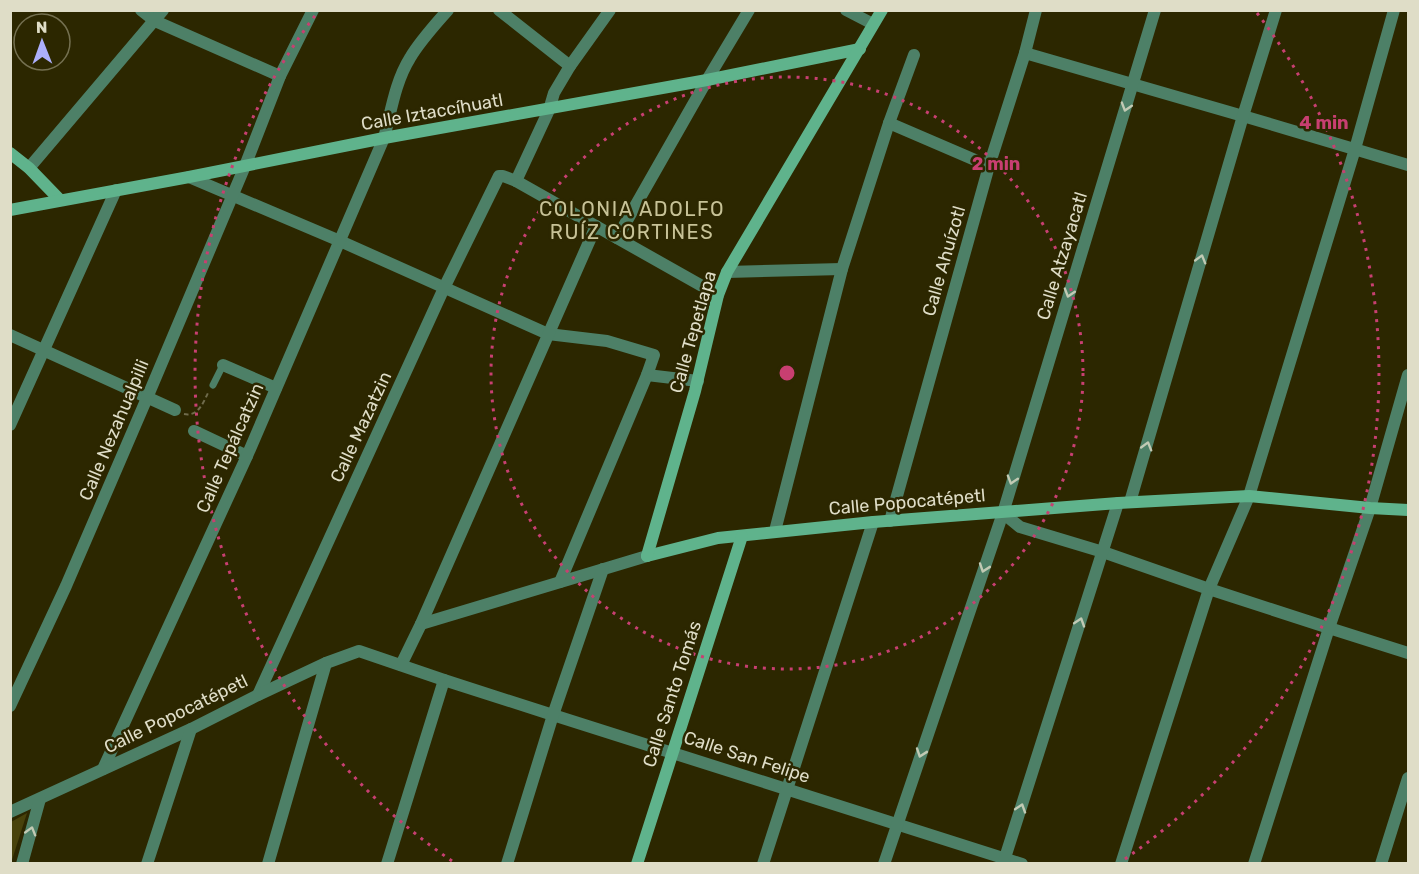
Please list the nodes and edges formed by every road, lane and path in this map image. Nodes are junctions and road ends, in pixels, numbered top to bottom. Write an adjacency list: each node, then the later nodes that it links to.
1 (141, 10): 14 (street)
2 (163, 10): 14 (street)
3 (313, 10): 20 (street, Calle Nezahualpilli)
4 (448, 10): 26 (street, Calle Tepálcatzin)
5 (499, 10): 19 (street)
6 (610, 10): 19 (street)
7 (749, 10): 21 (street)
8 (846, 10): 15 (street)
9 (882, 10): 15 (street, Calle Tepetlapa)
10 (1036, 10): 17 (street, Calle Ahuízotl)
11 (1155, 10): 22 (street, Calle Atzayacatl)
12 (1276, 10): 24 (street)
13 (1394, 10): 27 (street)
14 (154, 21): 20 (street); 32 (street)
15 (873, 24): 16 (street, Calle Tepetlapa)
16 (860, 49): 21 (street, Calle Iztaccíhuatl); 43 (street, Calle Tepetlapa)
17 (1025, 53): 22 (street); 31 (street, Calle Ahuízotl)
18 (914, 55): 25 (street)
19 (570, 66): 23 (street)
20 (280, 76): 30 (street, Calle Nezahualpilli)
21 (707, 80): 23 (street, Calle Iztaccíhuatl); 40 (street)
22 (1133, 85): 24 (street); 65 (street, Calle Atzayacatl, one-way to 65)
23 (549, 110): 26 (street, Calle Iztaccíhuatl); 34 (street)
24 (1243, 116): 27 (street); 62 (street, one-way to 24)
25 (889, 123): 31 (street); 42 (street)
26 (384, 138): 30 (street, Calle Iztaccíhuatl); 41 (street, Calle Tepálcatzin)
27 (1355, 149): 29 (street); 61 (street)
28 (10, 153): 32 (street)
29 (1408, 165)
30 (245, 166): 33 (street, Calle Iztaccíhuatl); 36 (street, Calle Nezahualpilli)
31 (990, 166): 66 (street, Calle Ahuízotl)
32 (29, 168): 37 (street)
33 (189, 177): 35 (street, Calle Iztaccíhuatl); 36 (street)
34 (516, 182): 39 (street); 44 (street, Calle Mazatzin)
35 (116, 190): 37 (street, Calle Iztaccíhuatl); 48 (street)
36 (232, 196): 41 (street); 55 (street, Calle Nezahualpilli)
37 (60, 200): 38 (street, Calle Iztaccíhuatl)
38 (10, 210)
39 (596, 226): 40 (street); 47 (street)
40 (617, 238): 45 (street)
41 (340, 242): 44 (street); 54 (street, Calle Tepálcatzin)
42 (842, 269): 43 (street); 68 (street)
43 (727, 272): 45 (street, Calle Tepetlapa)
44 (444, 288): 47 (street); 82 (street, Calle Mazatzin)
45 (718, 295): 52 (street, Calle Tepetlapa)
46 (10, 334): 48 (street)
47 (548, 334): 50 (street); 75 (street)
48 (43, 350): 55 (street); 58 (street)
49 (223, 365): 53 (lane); 54 (street)
50 (647, 375): 52 (street); 73 (street)
51 (1408, 375): 63 (street)
52 (698, 381): 71 (street, Calle Tepetlapa)
53 (213, 385)
54 (276, 388): 60 (street, Calle Tepálcatzin)
55 (147, 398): 57 (street); 83 (street, Calle Nezahualpilli)
56 (206, 398): 57 (path)
57 (175, 410)
58 (10, 425)
59 (194, 431): 60 (street)
60 (247, 456): 87 (street, Calle Tepálcatzin)
61 (1249, 496): 62 (street, Calle Popocatépetl); 63 (street, Calle Popocatépetl); 74 (street)
62 (1124, 503): 65 (street, Calle Popocatépetl); 70 (street)
63 (1370, 508): 64 (street, Calle Popocatépetl); 76 (street)
64 (1408, 510)
65 (1003, 513): 66 (street, Calle Popocatépetl); 70 (street); 92 (street, Calle Atzayacatl, one-way to 92)
66 (890, 521): 67 (street, Calle Popocatépetl)
67 (873, 522): 68 (street, Calle Popocatépetl); 89 (street)
68 (775, 531): 69 (street, Calle Popocatépetl)
69 (742, 536): 71 (street, Calle Popocatépetl); 86 (street, Calle Santo Tomás)
70 (1103, 552): 74 (street); 93 (street, one-way to 70)
71 (647, 556): 72 (street, Calle Popocatépetl)
72 (603, 569): 73 (street, Calle Popocatépetl); 84 (street)
73 (560, 582): 75 (street, Calle Popocatépetl)
74 (1209, 589): 76 (street); 103 (street)
75 (421, 624): 80 (street)
76 (1329, 628): 78 (street); 104 (street)
77 (359, 651): 79 (street, Calle Popocatépetl); 80 (street, Calle San Felipe)
78 (1408, 652)
79 (326, 663): 82 (street, Calle Popocatépetl); 96 (street)
80 (401, 665): 81 (street, Calle San Felipe)
81 (444, 680): 84 (street, Calle San Felipe); 97 (street)
82 (258, 694): 85 (street, Calle Popocatépetl)
83 (10, 706)
84 (553, 715): 86 (street, Calle San Felipe); 98 (street)
85 (191, 729): 87 (street, Calle Popocatépetl); 95 (street)
86 (673, 752): 89 (street, Calle San Felipe); 99 (street, Calle Santo Tomás)
87 (103, 769): 90 (street, Calle Popocatépetl)
88 (1408, 778): 105 (street)
89 (787, 789): 92 (street, Calle San Felipe); 100 (street)
90 (40, 799): 91 (street, Calle Popocatépetl); 94 (street, one-way to 90)
91 (10, 812)
92 (897, 824): 93 (street, Calle San Felipe); 101 (street, Calle Atzayacatl)
93 (1004, 861): 102 (street, Calle San Felipe)
94 (21, 864)
95 (147, 864)
96 (268, 864)
97 (387, 864)
98 (507, 864)
99 (637, 864)
100 (763, 864)
101 (884, 864)
102 (1022, 864)
103 (1121, 864)
104 (1254, 864)
105 (1381, 864)

